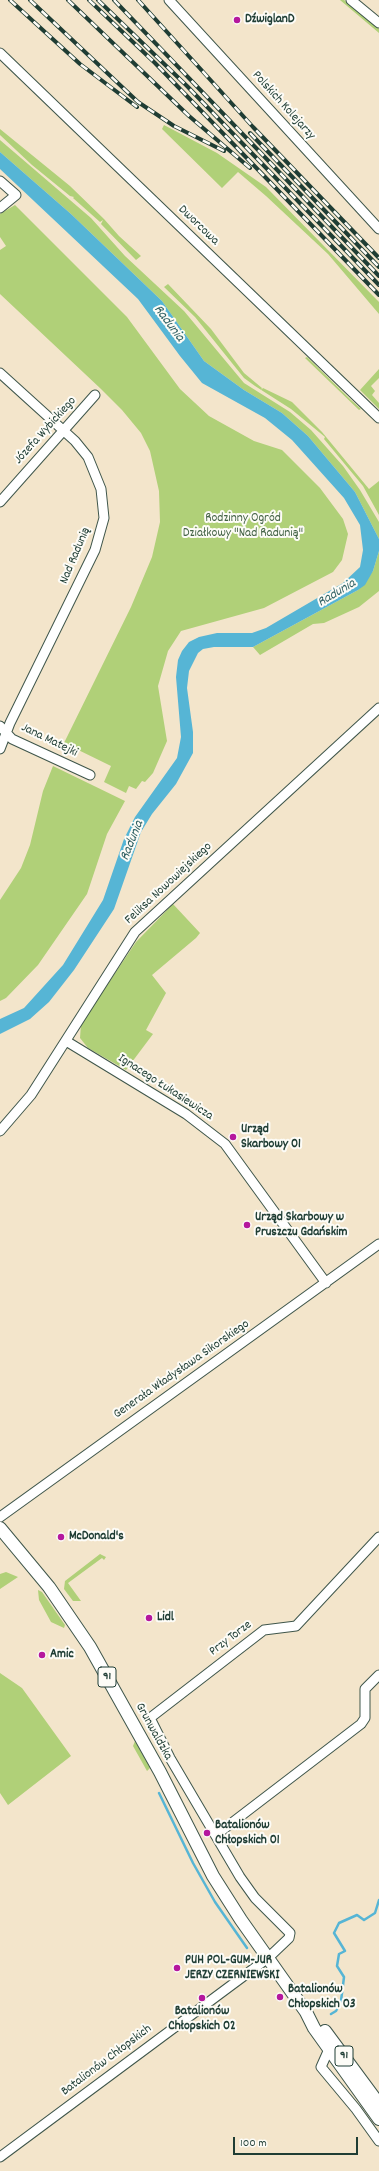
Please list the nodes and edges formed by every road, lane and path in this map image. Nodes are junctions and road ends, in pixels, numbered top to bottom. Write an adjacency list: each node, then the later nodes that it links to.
1 (169, 0): 7 (street, Polskich Kolejarzy)
2 (351, 0): 3 (street)
3 (379, 23)
4 (0, 53): 10 (street, Dworcowa)
5 (0, 181): 6 (street)
6 (0, 208)
7 (379, 229)
8 (0, 373): 11 (street, Nad Radunią)
9 (95, 395): 11 (street, Józefa Wybickiego)
10 (379, 418)
11 (63, 431): 12 (street, Józefa Wybickiego); 15 (street, Nad Radunią)
12 (0, 502)
13 (379, 708): 18 (street, Feliksa Nowowiejskiego)
14 (0, 726): 15 (street, Jana Matejki)
15 (7, 733): 16 (street, Nad Radunią); 17 (street, Jana Matejki)
16 (0, 749)
17 (90, 775)
18 (66, 1041): 19 (street, Feliksa Nowowiejskiego); 21 (street, Ignacego Łukasiewicza)
19 (0, 1132)
20 (379, 1244): 21 (street, Generała Władysława Sikorskiego)
21 (326, 1283): 22 (street, Generała Władysława Sikorskiego)
22 (0, 1517)
23 (0, 1528): 28 (main road, Grunwaldzka / 91)
24 (379, 1536): 26 (street, Przy Torze)
25 (379, 1675): 27 (street)
26 (150, 1718): 27 (street, Grunwaldzka)
27 (216, 1835): 28 (street, Grunwaldzka)
28 (268, 1958): 29 (main road, Grunwaldzka / 91); 34 (street, Batalionów Chłopskich)
29 (306, 2012): 30 (main road, Grunwaldzka / 91); 31 (main road, Grunwaldzka / 91)
30 (328, 2049): 32 (main road, Grunwaldzka / 91); 33 (street)
31 (379, 2104)
32 (379, 2119)
33 (379, 2141)
34 (0, 2157)

